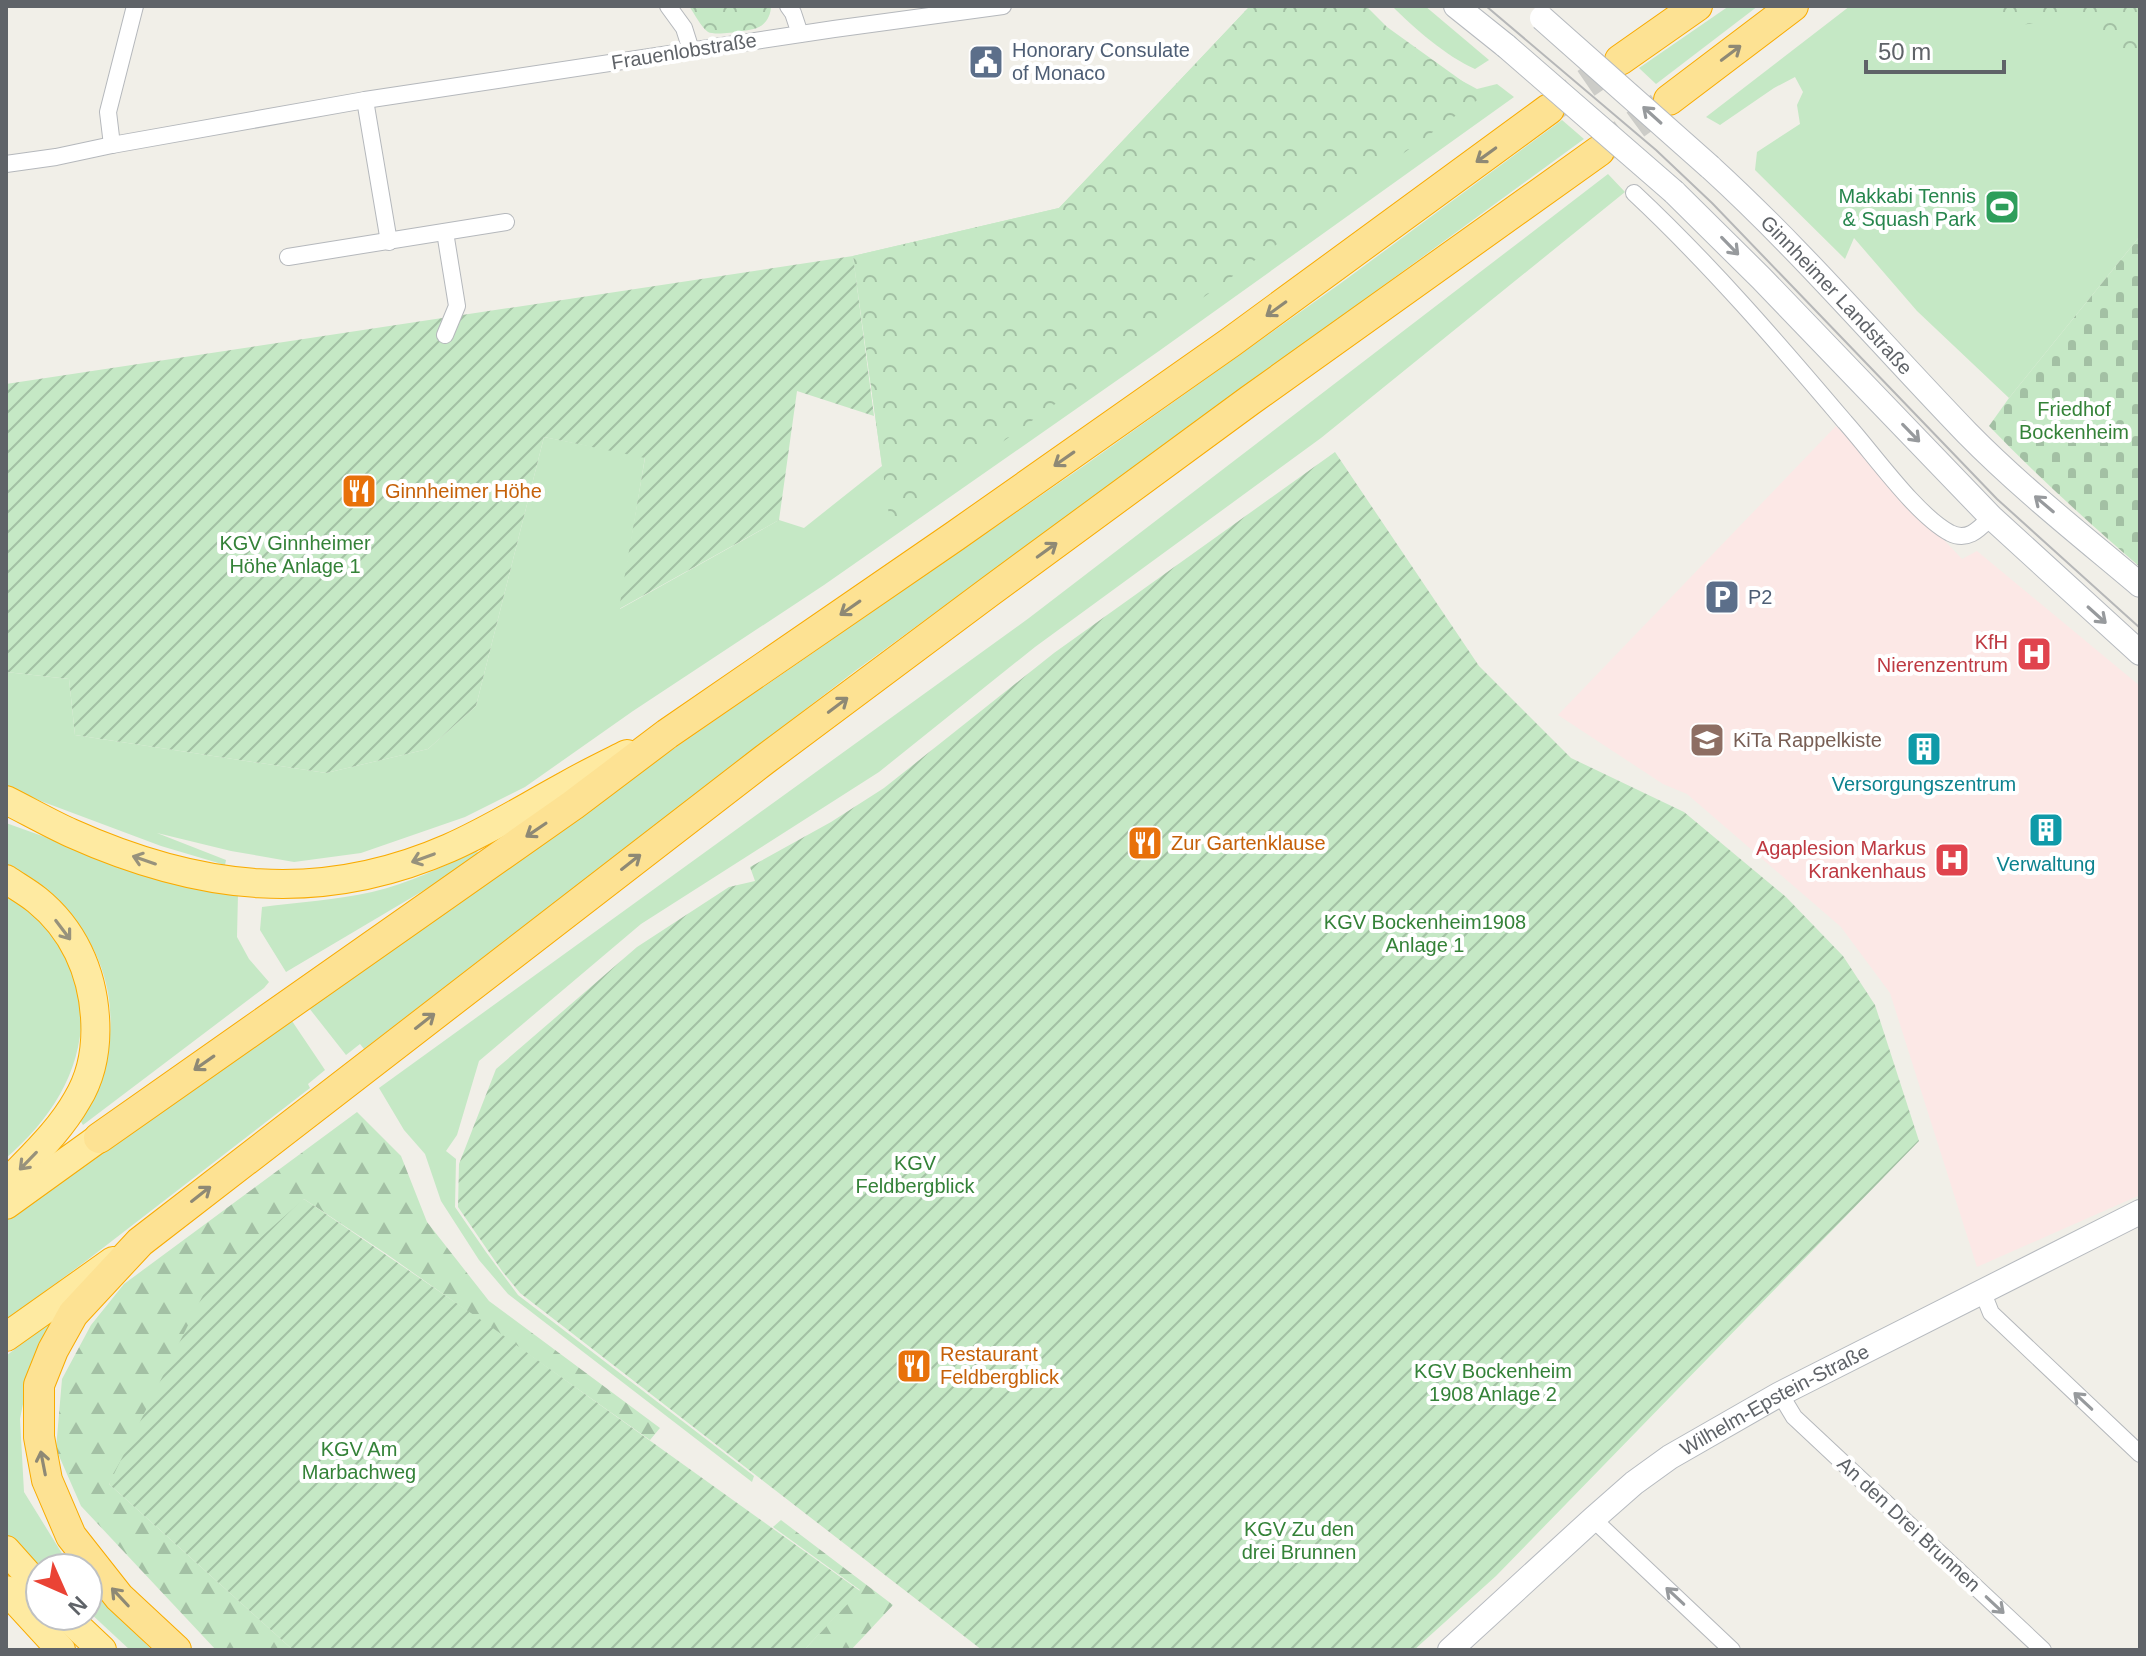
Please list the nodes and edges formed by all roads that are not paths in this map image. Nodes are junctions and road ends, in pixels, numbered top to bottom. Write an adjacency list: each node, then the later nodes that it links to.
1 (135, 6): 15 (street)
2 (668, 6): 10 (street)
3 (788, 6): 9 (street)
4 (1003, 6): 9 (street, Frauenlobstraße)
5 (1456, 6): 24 (main road, one-way to 24, bridge)
6 (1697, 6): 11 (highway)
7 (1793, 6): 13 (highway, one-way to 7)
8 (1536, 12): 25 (main road, Ginnheimer Landstraße, one-way to 8, bridge)
9 (800, 34): 10 (street, Frauenlobstraße)
10 (691, 50): 12 (street, Frauenlobstraße)
11 (1620, 60)
12 (365, 100): 15 (street, Frauenlobstraße); 21 (street)
13 (1669, 100)
14 (1549, 109): 27 (highway, one-way to 27)
15 (112, 145): 17 (street, Frauenlobstraße)
16 (1599, 151): 36 (highway, one-way to 16)
17 (6, 164)
18 (1634, 193): 24 (street)
19 (506, 222): 20 (street)
20 (445, 232): 21 (street); 23 (street)
21 (389, 242): 22 (street)
22 (288, 257)
23 (445, 335)
24 (1991, 517): 26 (main road, one-way to 26)
25 (2140, 585)
26 (2140, 653)
27 (667, 734): 30 (highway, one-way to 30); 32 (highway, one-way to 32)
28 (6, 800): 30 (highway)
29 (6, 813): 30 (highway)
30 (71, 833)
31 (6, 879): 33 (highway, one-way to 33)
32 (99, 1138): 34 (highway)
33 (6, 1184)
34 (6, 1205)
35 (2140, 1212): 37 (main road, Wilhelm-Epstein-Straße)
36 (140, 1242): 38 (highway); 48 (highway, one-way to 36)
37 (1983, 1293): 39 (main road, Wilhelm-Epstein-Straße); 40 (street, one-way to 37)
38 (6, 1337)
39 (1780, 1394): 41 (main road, Wilhelm-Epstein-Straße); 51 (street, An den Drei Brunnen, one-way to 51)
40 (2140, 1454)
41 (1593, 1519): 49 (main road, Wilhelm-Epstein-Straße); 50 (street, one-way to 41)
42 (6, 1550): 43 (highway)
43 (24, 1570)
44 (6, 1590): 46 (highway)
45 (83, 1632): 47 (highway)
46 (61, 1650)
47 (102, 1650)
48 (176, 1650)
49 (1450, 1650)
50 (1732, 1650)
51 (2043, 1650)

